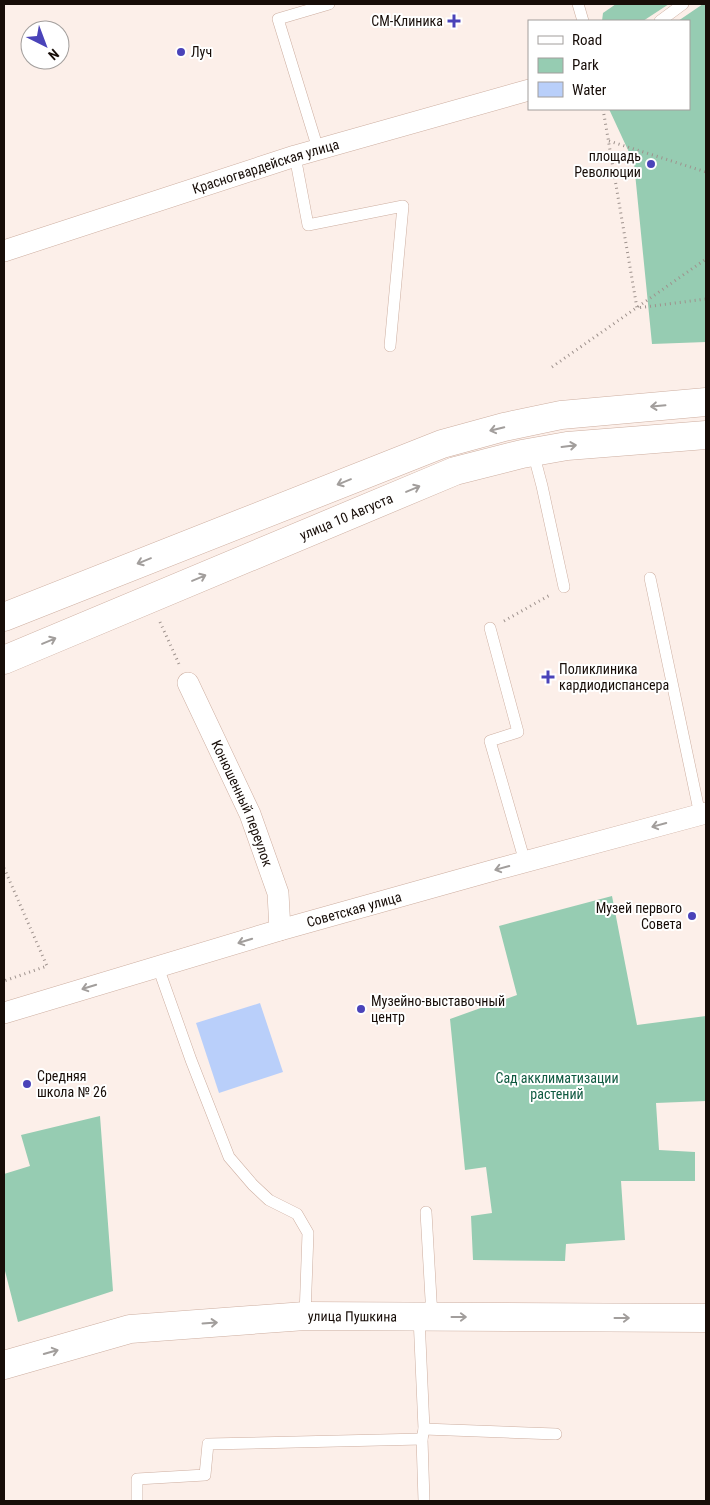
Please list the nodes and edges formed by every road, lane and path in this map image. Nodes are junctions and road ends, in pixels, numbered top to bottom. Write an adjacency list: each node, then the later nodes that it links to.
1 (329, 4): 9 (lane)
2 (578, 4): 4 (lane)
3 (683, 4): 5 (lane)
4 (583, 20)
5 (661, 20)
6 (528, 90): 9 (street, Красногвардейская улица)
7 (603, 110): 8 (path)
8 (609, 141): 11 (path); 15 (path)
9 (318, 149): 10 (street, Красногвардейская улица)
10 (294, 156): 12 (street, Красногвардейская улица); 16 (lane)
11 (706, 172)
12 (4, 251)
13 (706, 259): 15 (path)
14 (706, 300): 15 (path)
15 (637, 308): 17 (path)
16 (390, 346)
17 (552, 367)
18 (706, 402): 23 (main road, one-way to 23)
19 (706, 435): 20 (main road, улица 10 Августа, one-way to 19)
20 (533, 452): 22 (lane); 26 (main road, улица 10 Августа, one-way to 20)
21 (650, 578): 28 (lane)
22 (564, 587): 25 (path)
23 (4, 617)
24 (159, 619): 27 (path)
25 (490, 628): 29 (lane)
26 (4, 660)
27 (188, 683): 31 (street, Конюшенный переулок)
28 (703, 814): 29 (street, Советская улица, one-way to 29)
29 (525, 862): 31 (street, Советская улица, one-way to 31)
30 (4, 868): 33 (path)
31 (280, 930): 32 (street, Советская улица, one-way to 32)
32 (158, 967): 34 (street, Советская улица, one-way to 34); 36 (lane)
33 (4, 980)
34 (4, 1013)
35 (426, 1212): 37 (lane)
36 (304, 1316): 37 (main road, улица Пушкина); 39 (main road, улица Пушкина, one-way to 36)
37 (426, 1317): 38 (main road, улица Пушкина, one-way to 38); 40 (lane)
38 (706, 1318)
39 (4, 1366)
40 (423, 1434): 41 (lane); 42 (lane); 43 (lane)
41 (556, 1434)
42 (137, 1501)
43 (424, 1501)

